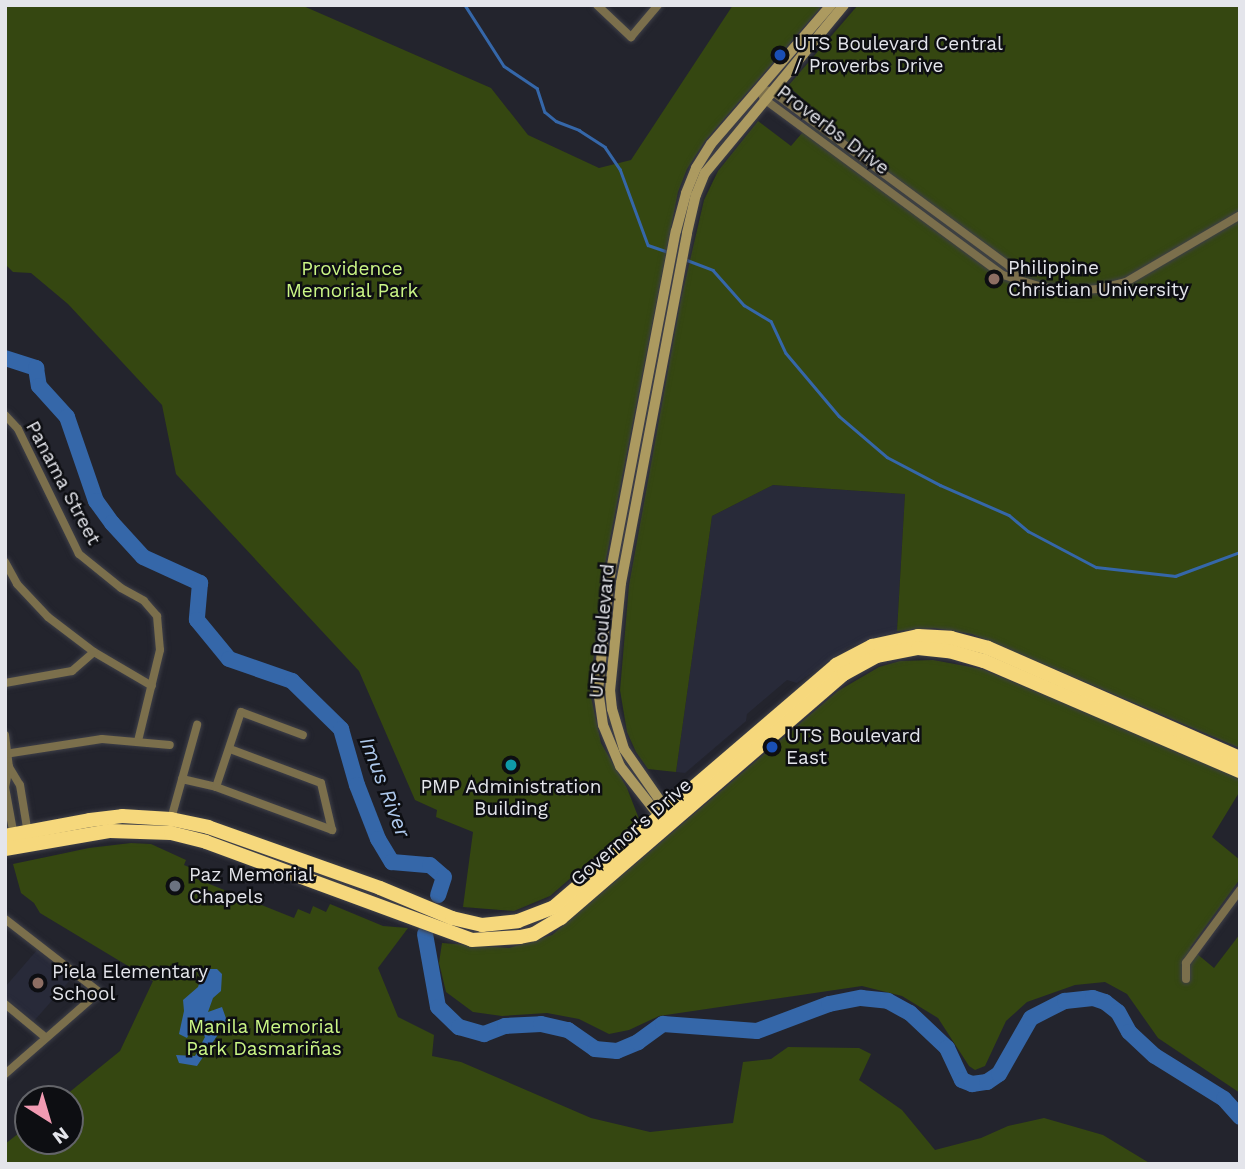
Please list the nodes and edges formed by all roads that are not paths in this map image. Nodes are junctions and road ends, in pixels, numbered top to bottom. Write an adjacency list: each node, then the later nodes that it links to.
1 (597, 5): 2 (street)
2 (658, 5)
3 (831, 5): 5 (main road, UTS Boulevard)
4 (844, 5): 5 (main road, UTS Boulevard)
5 (765, 93): 6 (street, Proverbs Drive); 24 (main road, UTS Boulevard)
6 (1240, 215)
7 (5, 415): 11 (street, Panama Street)
8 (5, 562): 9 (street)
9 (94, 652): 10 (street); 11 (street)
10 (5, 683)
11 (152, 686): 15 (street, Panama Street)
12 (197, 724): 22 (street)
13 (5, 735): 18 (street)
14 (303, 736): 17 (street)
15 (138, 741): 16 (street); 18 (street)
16 (170, 745)
17 (230, 749): 23 (street); 23 (street)
18 (6, 754): 20 (street)
19 (1240, 758): 24 (highway, Governor's Drive)
20 (9, 767): 26 (street); 26 (street)
21 (1240, 771): 24 (highway, Governor's Drive)
22 (182, 779): 23 (street); 25 (street)
23 (216, 787)
24 (666, 815): 28 (highway, Governor's Drive)
25 (172, 819): 26 (highway, Governor's Drive); 28 (highway, Governor's Drive)
26 (16, 840): 28 (highway, Governor's Drive)
27 (1240, 890): 30 (street)
28 (415, 910)
29 (5, 919): 32 (street)
30 (1186, 979)
31 (5, 1004): 32 (street)
32 (45, 1037): 33 (street)
33 (5, 1073)

